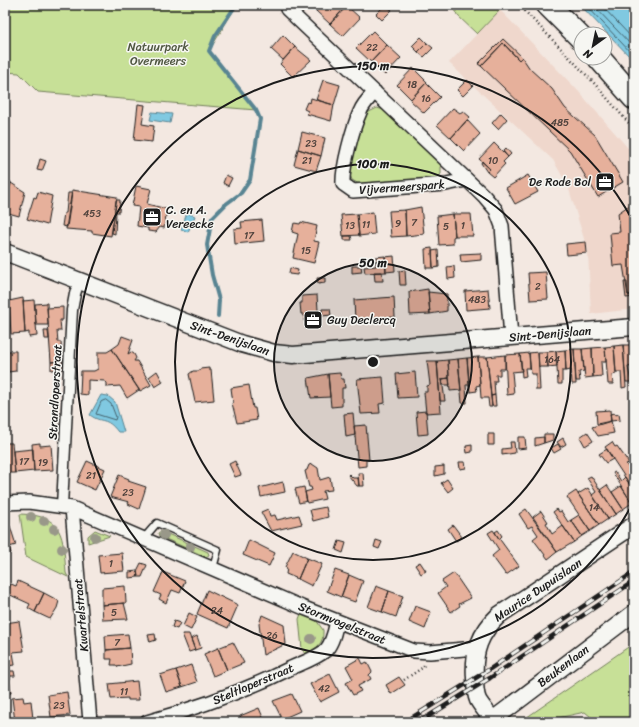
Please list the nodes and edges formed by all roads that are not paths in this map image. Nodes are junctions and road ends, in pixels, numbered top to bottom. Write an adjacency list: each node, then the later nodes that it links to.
1 (548, 5): 3 (highway)
2 (287, 9): 5 (street, Vijvermeerspark)
3 (573, 30)
4 (607, 66): 6 (highway)
5 (375, 92): 7 (street, Vijvermeerspark); 7 (street, Vijvermeerspark)
6 (634, 98)
7 (466, 180): 11 (street, Vijvermeerspark)
8 (5, 252): 9 (street, Sint-Denijslaan)
9 (80, 281): 11 (street, Sint-Denijslaan); 13 (street, Strandloperstraat)
10 (634, 327): 11 (street, Sint-Denijslaan)
11 (511, 337)
12 (5, 503): 13 (street, Stormvogelstraat)
13 (67, 507): 15 (street, Stormvogelstraat); 21 (street, Kwartelstraat)
14 (634, 525): 19 (street, Maurice Dupuislaan)
15 (144, 538): 16 (street, Stormvogelstraat); 16 (lane)
16 (213, 568): 18 (street, Stormvogelstraat)
17 (634, 614): 20 (street, Beukenlaan)
18 (337, 621): 19 (street, Stormvogelstraat); 22 (street, Steltloperstraat)
19 (476, 648): 20 (street, Maurice Dupuislaan)
20 (492, 721)
21 (90, 722)
22 (147, 722)

